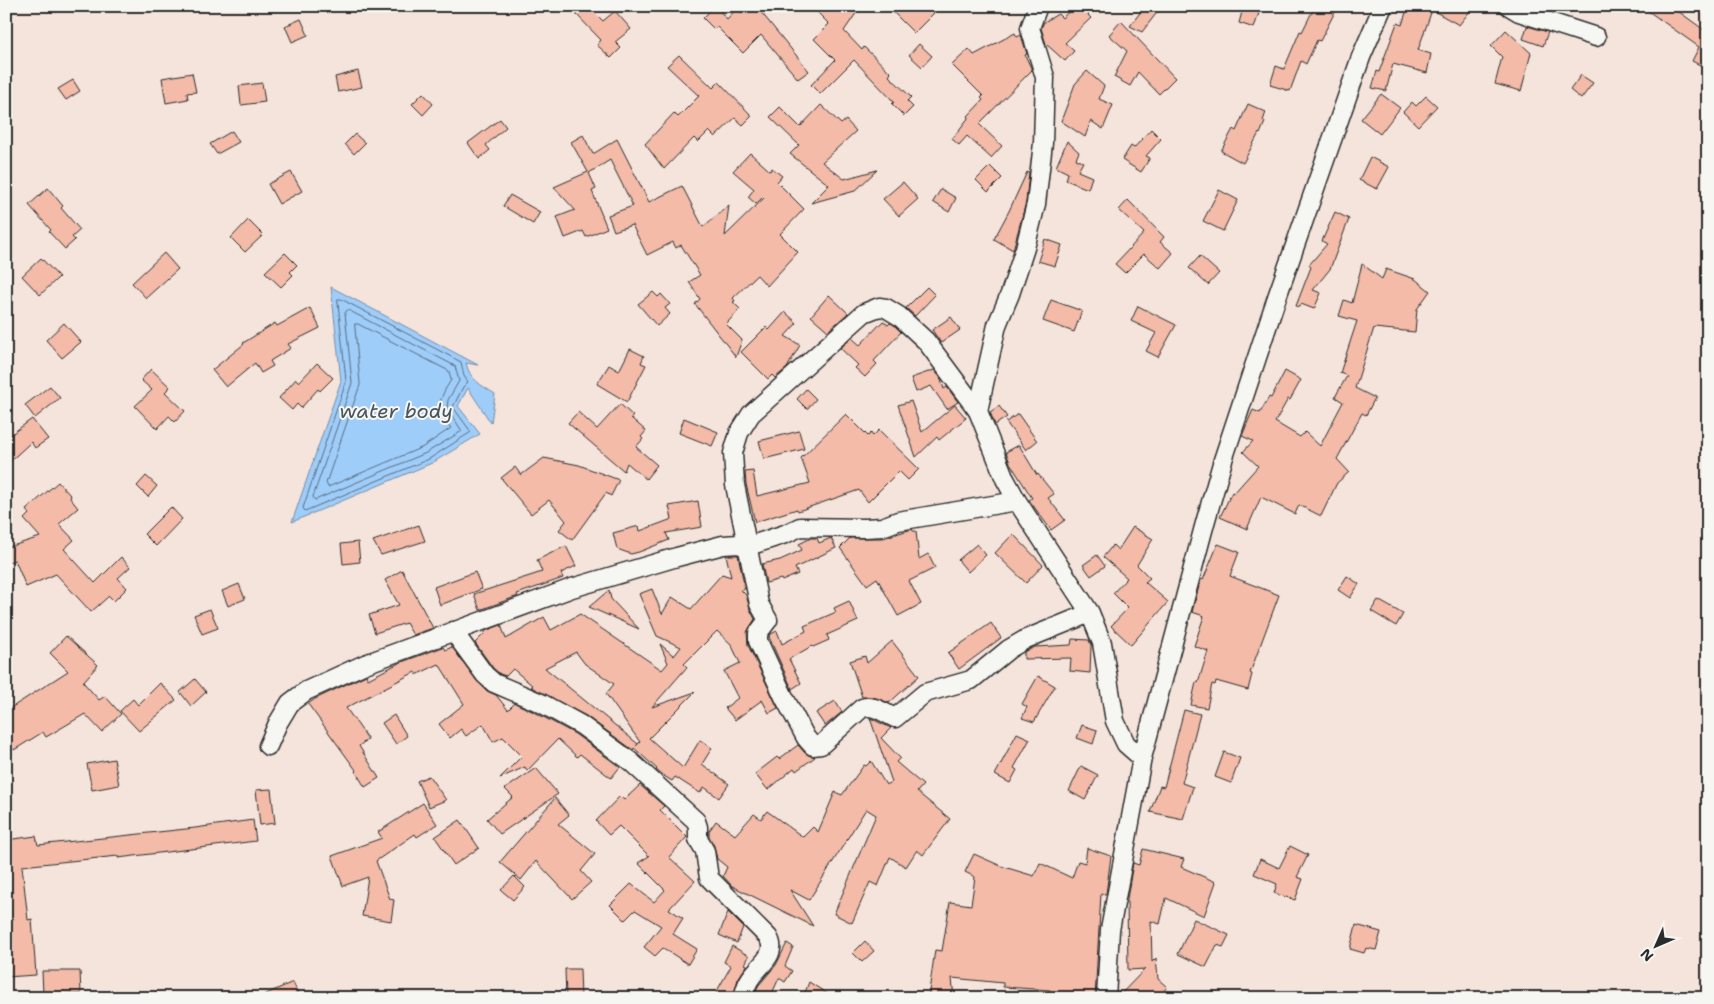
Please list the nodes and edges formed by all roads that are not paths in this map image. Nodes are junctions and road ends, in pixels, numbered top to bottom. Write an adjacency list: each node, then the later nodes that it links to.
1 (1038, 6): 5 (street)
2 (1383, 6): 11 (street)
3 (1509, 6): 4 (street)
4 (1596, 37)
5 (978, 410): 6 (street); 7 (street)
6 (1018, 501): 7 (street); 8 (street)
7 (746, 547): 8 (street); 9 (street)
8 (1090, 613): 11 (street)
9 (453, 631): 10 (street); 12 (street)
10 (268, 746)
11 (1142, 758): 13 (street)
12 (743, 998)
13 (1106, 998)

